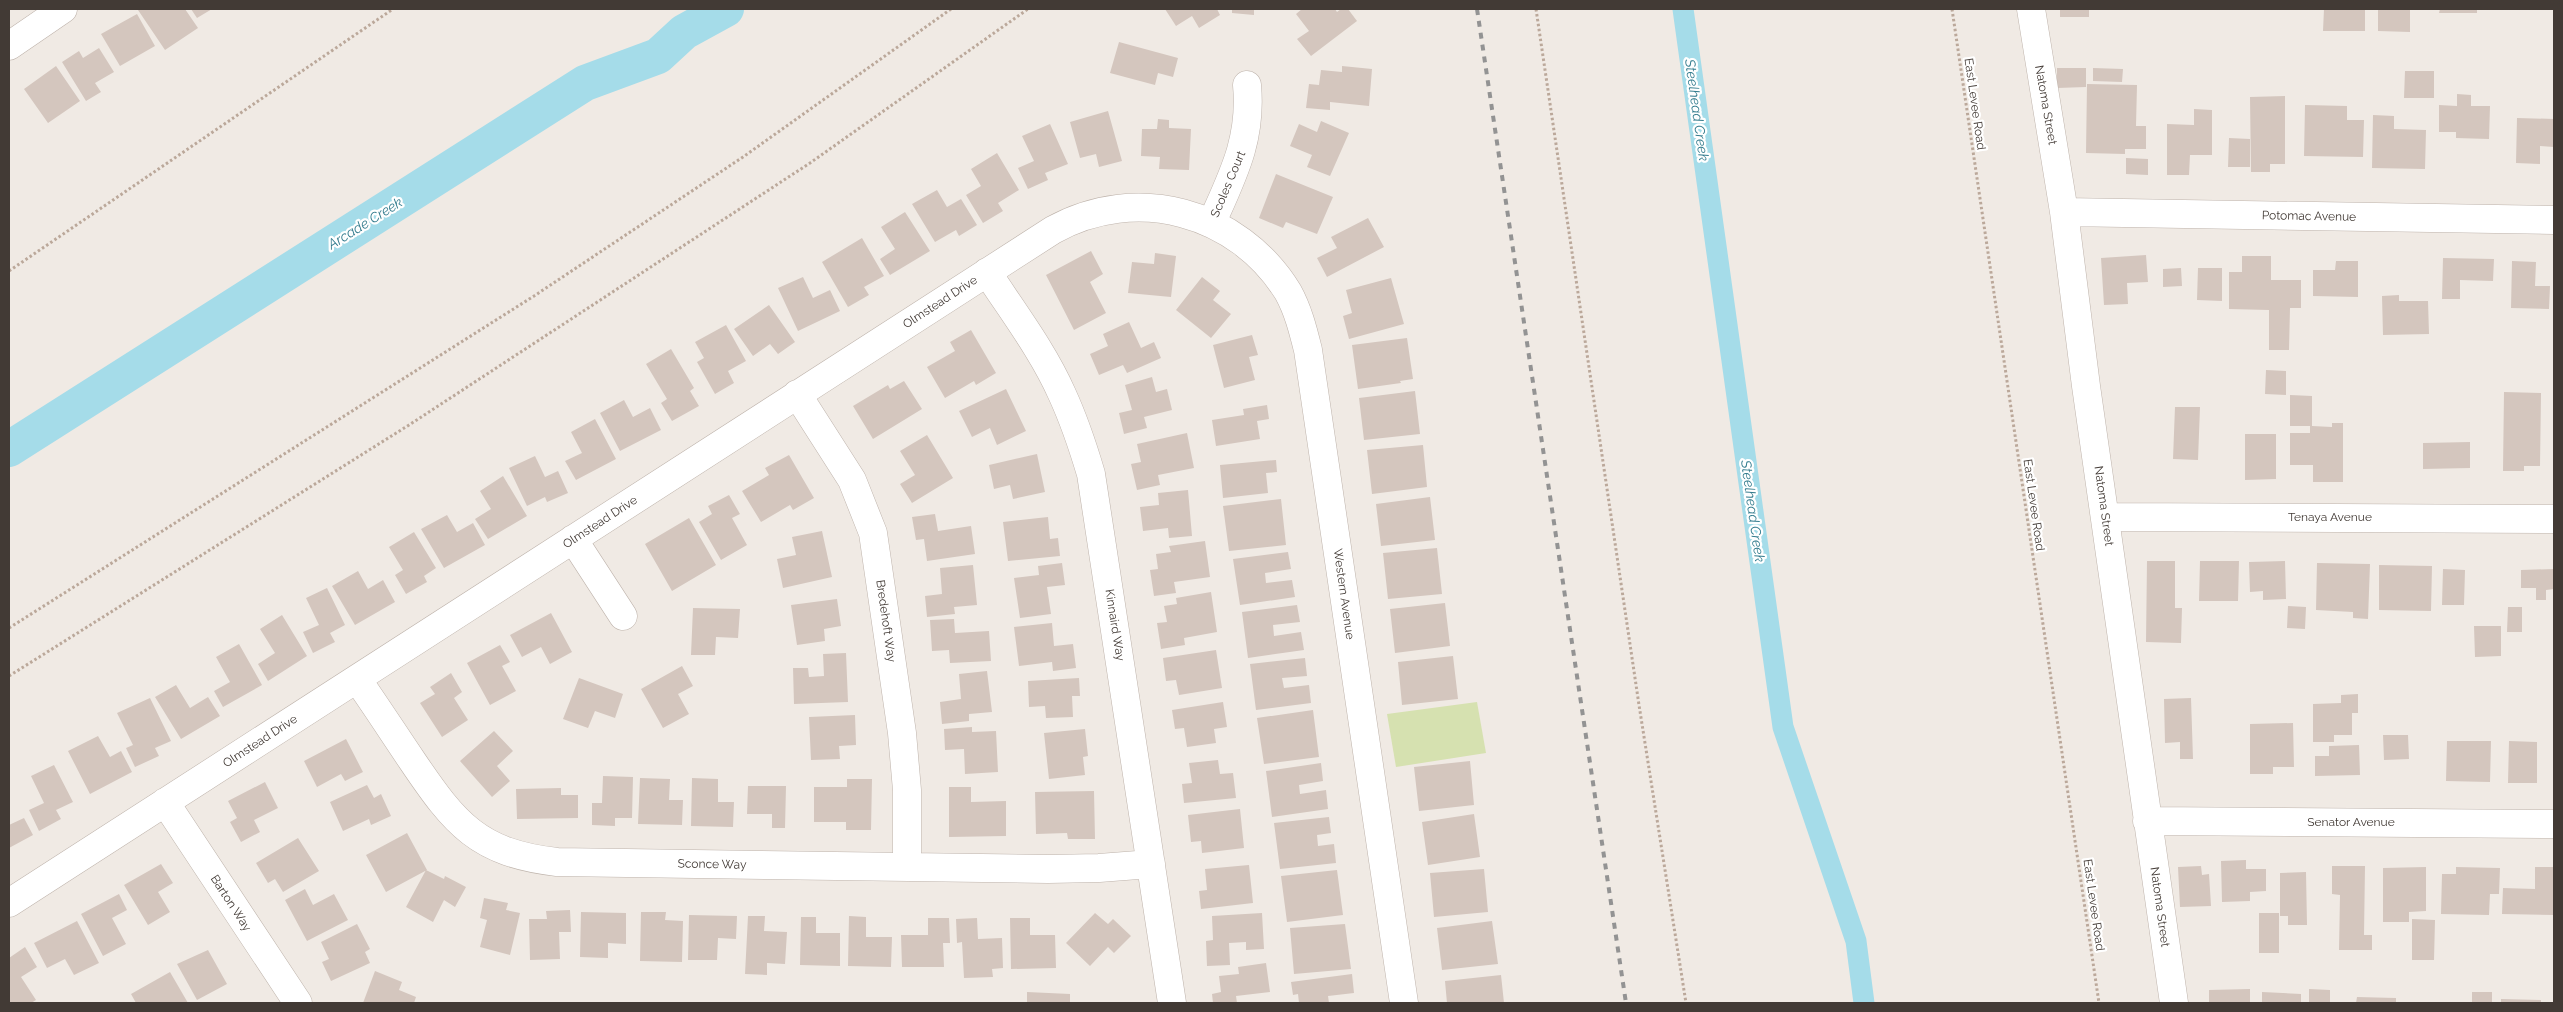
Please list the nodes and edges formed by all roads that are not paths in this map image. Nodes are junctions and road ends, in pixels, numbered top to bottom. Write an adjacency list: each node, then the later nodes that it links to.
1 (63, 9): 3 (street)
2 (2031, 9): 5 (street, Natoma Street)
3 (9, 46)
4 (1247, 85): 7 (street, Scoles Court)
5 (2064, 212): 6 (street, Potomac Avenue); 10 (street, Natoma Street)
6 (2554, 220)
7 (1212, 222): 8 (street, Olmstead Drive); 23 (street, Western Avenue)
8 (987, 272): 9 (street, Olmstead Drive); 18 (street, Kinnaird Way)
9 (797, 394): 12 (street, Olmstead Drive); 19 (street, Bredehoft Way)
10 (2106, 517): 11 (street, Tenaya Avenue); 16 (street, Natoma Street)
11 (2554, 518)
12 (573, 539): 13 (street); 14 (street, Olmstead Drive)
13 (624, 616)
14 (357, 678): 15 (street, Olmstead Drive); 19 (street, Sconce Way)
15 (165, 802): 20 (street, Olmstead Drive); 21 (street, Barton Way)
16 (2147, 820): 17 (street, Senator Avenue); 24 (street, Natoma Street)
17 (2554, 824)
18 (1151, 864): 19 (street, Sconce Way); 22 (street, Kinnaird Way)
19 (907, 867)
20 (9, 904)
21 (291, 1001)
22 (1172, 1003)
23 (1404, 1003)
24 (2174, 1003)

